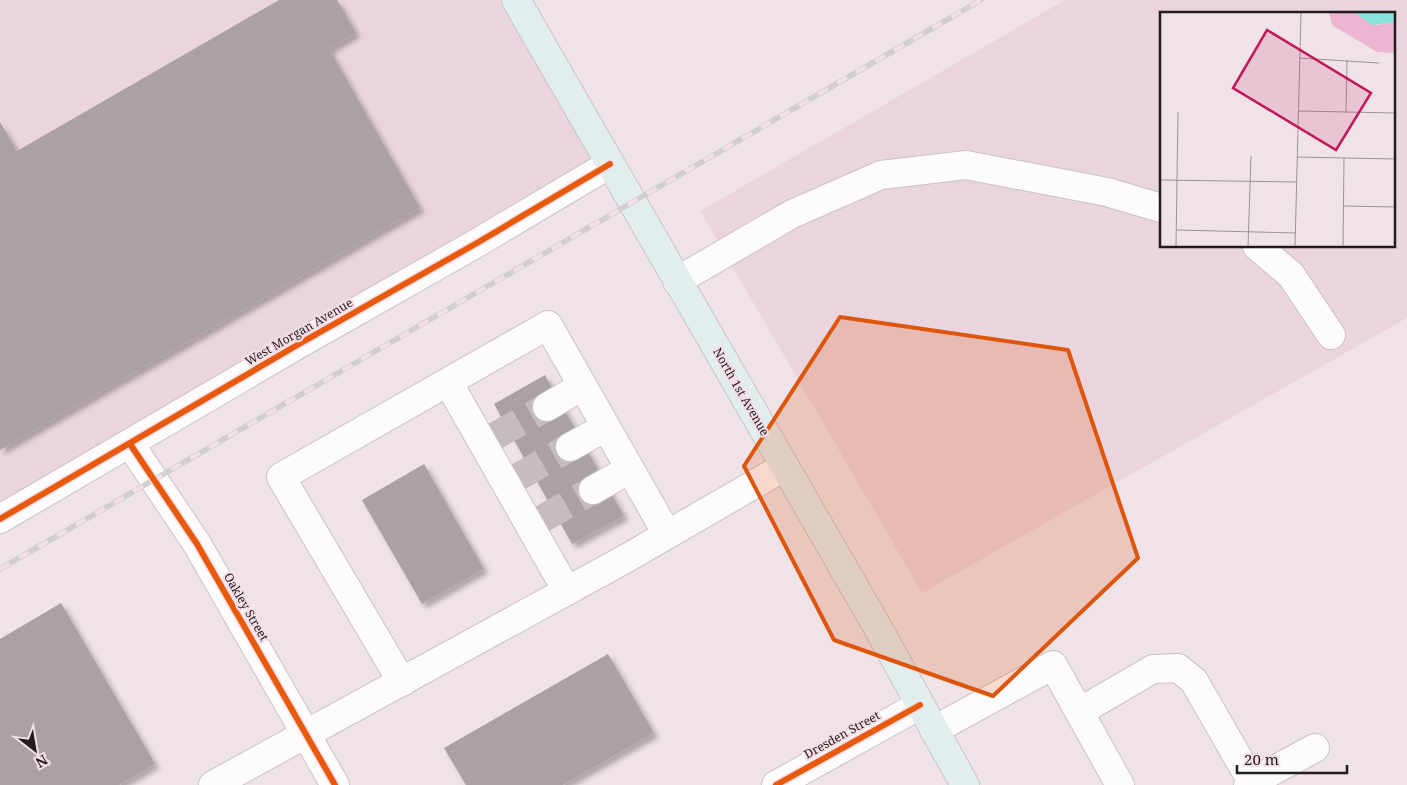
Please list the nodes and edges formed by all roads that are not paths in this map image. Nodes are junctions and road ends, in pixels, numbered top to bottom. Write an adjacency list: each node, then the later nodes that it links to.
1 (516, 0): 2 (main road, North 1st Avenue)
2 (610, 164): 5 (main road, North 1st Avenue); 11 (street, West Morgan Avenue)
3 (1160, 208): 5 (street)
4 (1259, 248): 6 (street)
5 (677, 281): 13 (main road, North 1st Avenue)
6 (1331, 335)
7 (448, 382): 8 (street); 18 (street); 19 (street)
8 (582, 386): 9 (street); 10 (street)
9 (547, 407)
10 (606, 427): 12 (street); 14 (street)
11 (130, 444): 16 (street, West Morgan Avenue); 23 (street, Oakley Street)
12 (570, 447)
13 (784, 467): 17 (street); 20 (main road, North 1st Avenue)
14 (630, 469): 15 (street); 17 (street)
15 (593, 490)
16 (0, 519)
17 (667, 534): 18 (street)
18 (568, 591): 19 (street)
19 (402, 682): 23 (street)
20 (920, 705): 22 (main road, North 1st Avenue); 28 (street, Dresden Street)
21 (1079, 712): 22 (street); 25 (street); 30 (street)
22 (934, 730): 29 (main road, North 1st Avenue)
23 (306, 735): 26 (street); 27 (street, Oakley Street)
24 (1315, 748): 25 (street)
25 (1250, 784)
26 (213, 785)
27 (335, 785)
28 (776, 785)
29 (965, 785)
30 (1120, 785)

